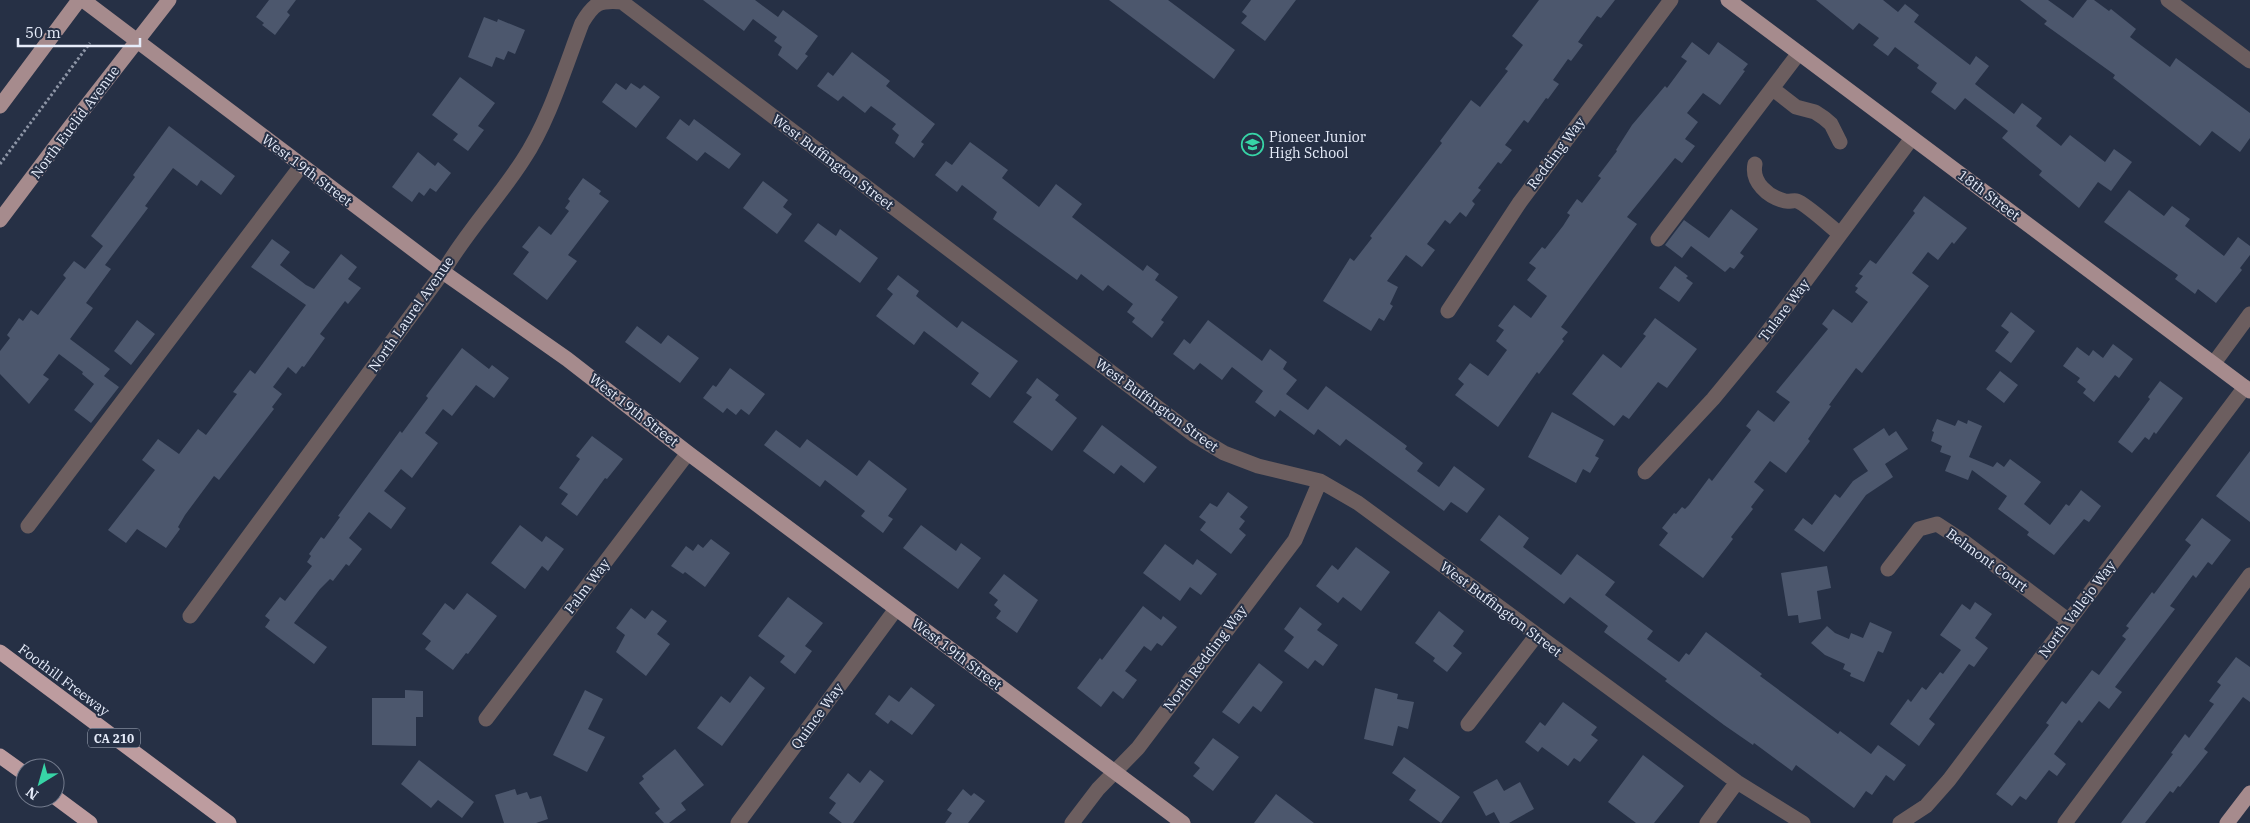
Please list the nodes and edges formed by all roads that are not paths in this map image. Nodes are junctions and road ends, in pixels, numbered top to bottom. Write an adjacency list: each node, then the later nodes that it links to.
1 (79, 0): 12 (main road)
2 (83, 0): 8 (main road, West 19th Street)
3 (169, 0): 8 (main road, North Euclid Avenue)
4 (607, 0): 20 (street, North Laurel Avenue); 27 (street, West Buffington Street)
5 (1671, 0): 21 (street, Redding Way)
6 (1728, 0): 9 (main road, 18th Street)
7 (2168, 0): 10 (street)
8 (136, 42): 16 (main road, West 19th Street); 17 (main road, North Euclid Avenue)
9 (1799, 53): 11 (street); 13 (main road, 18th Street)
10 (2250, 60)
11 (1772, 89): 14 (street); 19 (street)
12 (0, 106)
13 (1912, 138): 18 (street, Tulare Way); 23 (main road, 18th Street)
14 (1840, 142)
15 (1755, 164): 18 (street)
16 (301, 166): 20 (main road, West 19th Street); 28 (street)
17 (0, 220)
18 (1840, 234): 26 (street, Tulare Way)
19 (1658, 239)
20 (444, 272): 25 (main road, West 19th Street); 32 (street, North Laurel Avenue)
21 (1448, 311)
22 (2250, 314): 23 (street)
23 (2214, 363): 24 (main road, 18th Street)
24 (2247, 389): 33 (street, North Vallejo Way)
25 (688, 453): 31 (main road, West 19th Street); 36 (street, Palm Way)
26 (1645, 472)
27 (1320, 481): 34 (street, West Buffington Street); 40 (street, North Redding Way)
28 (28, 526)
29 (1888, 570): 33 (street, Belmont Court)
30 (2250, 576): 52 (street)
31 (896, 609): 40 (main road, West 19th Street); 46 (street, Quince Way)
32 (190, 616)
33 (2069, 621): 51 (street, North Vallejo Way)
34 (1536, 636): 37 (street); 41 (street, West Buffington Street)
35 (0, 652): 45 (highway, Foothill Freeway / CA 210)
36 (486, 719)
37 (1468, 724)
38 (0, 756): 39 (highway)
39 (15, 767)
40 (1114, 772): 47 (street, North Redding Way); 48 (main road, West 19th Street)
41 (1737, 782): 49 (street); 50 (street, West Buffington Street)
42 (2250, 793): 53 (main road)
43 (65, 804): 44 (highway)
44 (90, 823)
45 (229, 823)
46 (738, 823)
47 (1072, 823)
48 (1182, 823)
49 (1707, 823)
50 (1803, 823)
51 (1900, 823)
52 (2065, 823)
53 (2227, 823)

